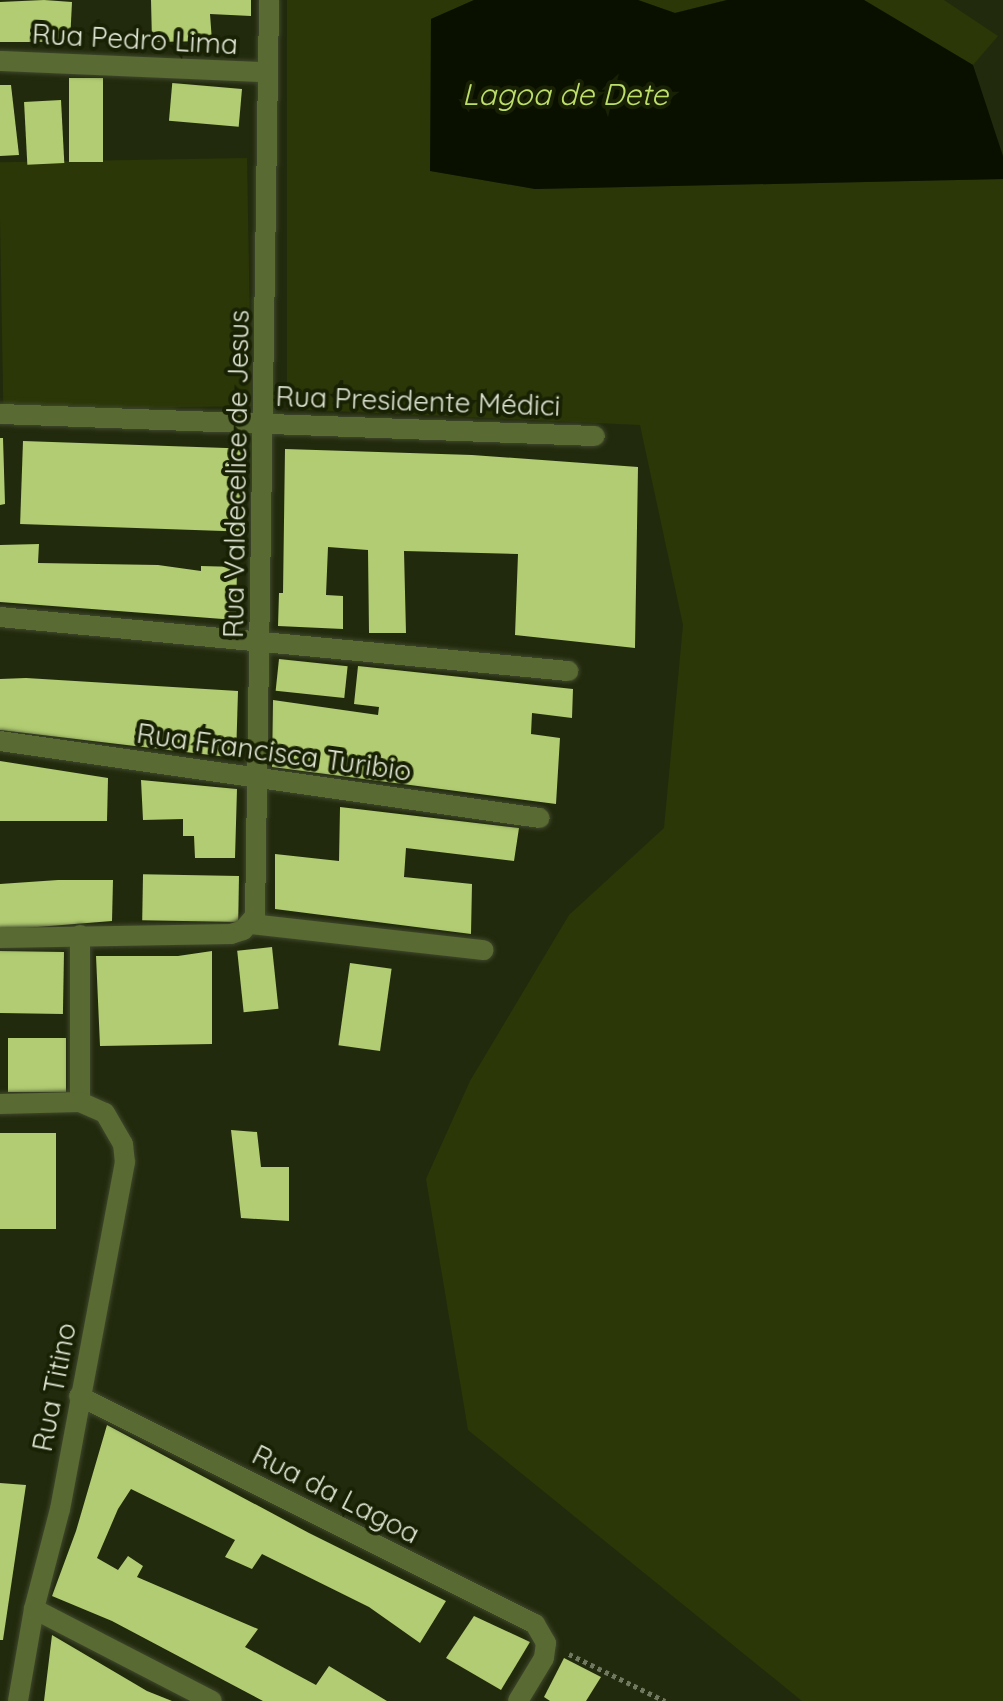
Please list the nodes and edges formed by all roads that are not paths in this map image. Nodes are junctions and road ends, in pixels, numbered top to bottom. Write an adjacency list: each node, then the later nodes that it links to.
1 (269, 0): 3 (street, Rua Valdecelice de Jesus)
2 (0, 61): 3 (street, Rua Pedro Lima)
3 (268, 72): 5 (street, Rua Valdecelice de Jesus)
4 (0, 414): 5 (street, Rua Presidente Médici)
5 (265, 423): 6 (street, Rua Presidente Médici); 8 (street, Rua Valdecelice de Jesus)
6 (595, 436)
7 (0, 617): 8 (street)
8 (262, 642): 9 (street); 11 (street, Rua Valdecelice de Jesus)
9 (568, 671)
10 (0, 741): 11 (street, Rua Francisca Turibio)
11 (257, 777): 12 (street, Rua Francisca Turibio); 13 (street, Rua Valdecelice de Jesus)
12 (540, 818)
13 (251, 924): 14 (street); 16 (street)
14 (80, 935): 15 (street); 17 (street)
15 (0, 938)
16 (484, 950)
17 (80, 1102): 18 (street); 19 (street, Rua Titino)
18 (0, 1104)
19 (79, 1396): 20 (street, Rua Titino); 23 (street, Rua da Lagoa)
20 (34, 1609): 21 (street, Rua Titino); 22 (street)
21 (18, 1701)
22 (212, 1701)
23 (518, 1701)

